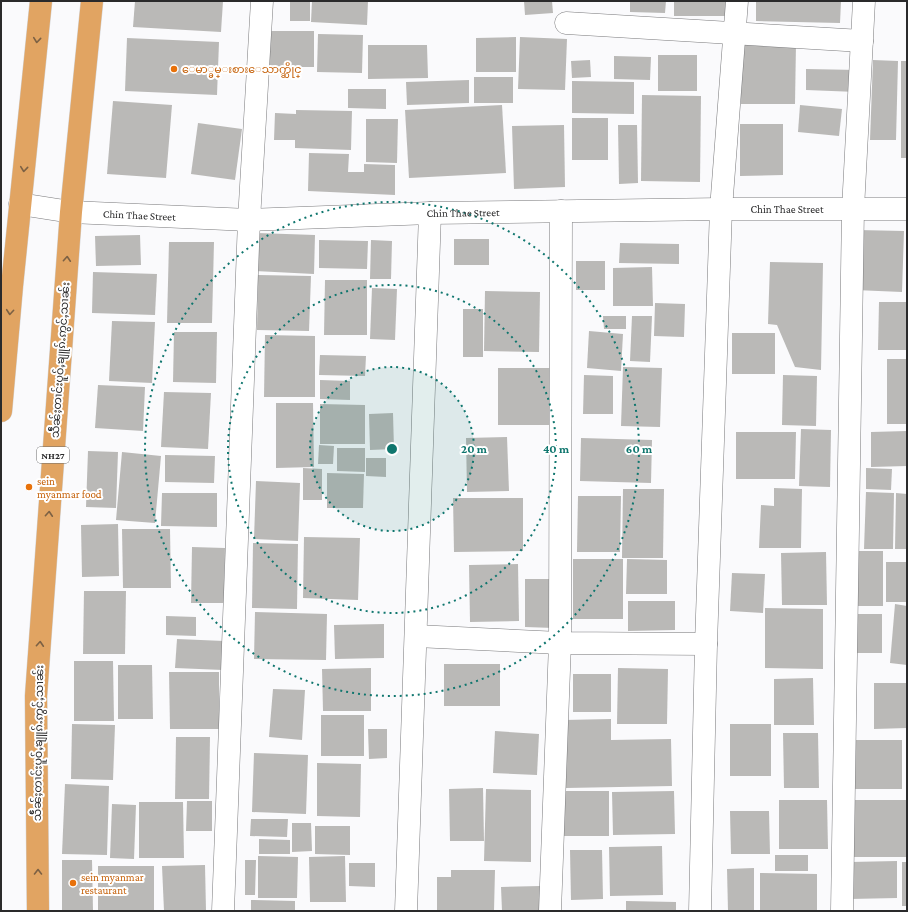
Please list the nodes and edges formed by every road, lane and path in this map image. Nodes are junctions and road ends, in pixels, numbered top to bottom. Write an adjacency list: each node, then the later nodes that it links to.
1 (41, 1): 9 (highway, one-way to 9)
2 (92, 1): 14 (highway, သဵႅၼ်ႈတၢင်းပူဝ်ႇၶျူၵ်ႉဢွင်ႇသၢၼ်း / NH27)
3 (262, 1): 16 (street)
4 (737, 1): 7 (street)
5 (864, 1): 8 (street)
6 (566, 23): 7 (street)
7 (734, 33): 8 (street); 10 (street)
8 (862, 41): 11 (street)
9 (20, 204): 14 (street, Chin Thae Street); 17 (highway)
10 (721, 209): 11 (street, Chin Thae Street); 13 (street, Chin Thae Street); 21 (street)
11 (853, 209): 12 (street, Chin Thae Street); 27 (street)
12 (907, 209)
13 (561, 211): 15 (street, Chin Thae Street); 20 (street)
14 (71, 212): 16 (street, Chin Thae Street); 22 (highway, သဵႅၼ်ႈတၢင်းပူဝ်ႇၶျူၵ်ႉဢွင်ႇသၢၼ်း / NH27, one-way to 14)
15 (430, 213): 16 (street, Chin Thae Street); 19 (street)
16 (249, 220): 23 (street)
17 (6, 285): 18 (highway, one-way to 18)
18 (1, 411)
19 (416, 636): 20 (street); 24 (street)
20 (560, 643): 21 (street); 25 (street)
21 (706, 644): 26 (street)
22 (38, 911)
23 (223, 911)
24 (406, 911)
25 (550, 911)
26 (700, 911)
27 (842, 911)

